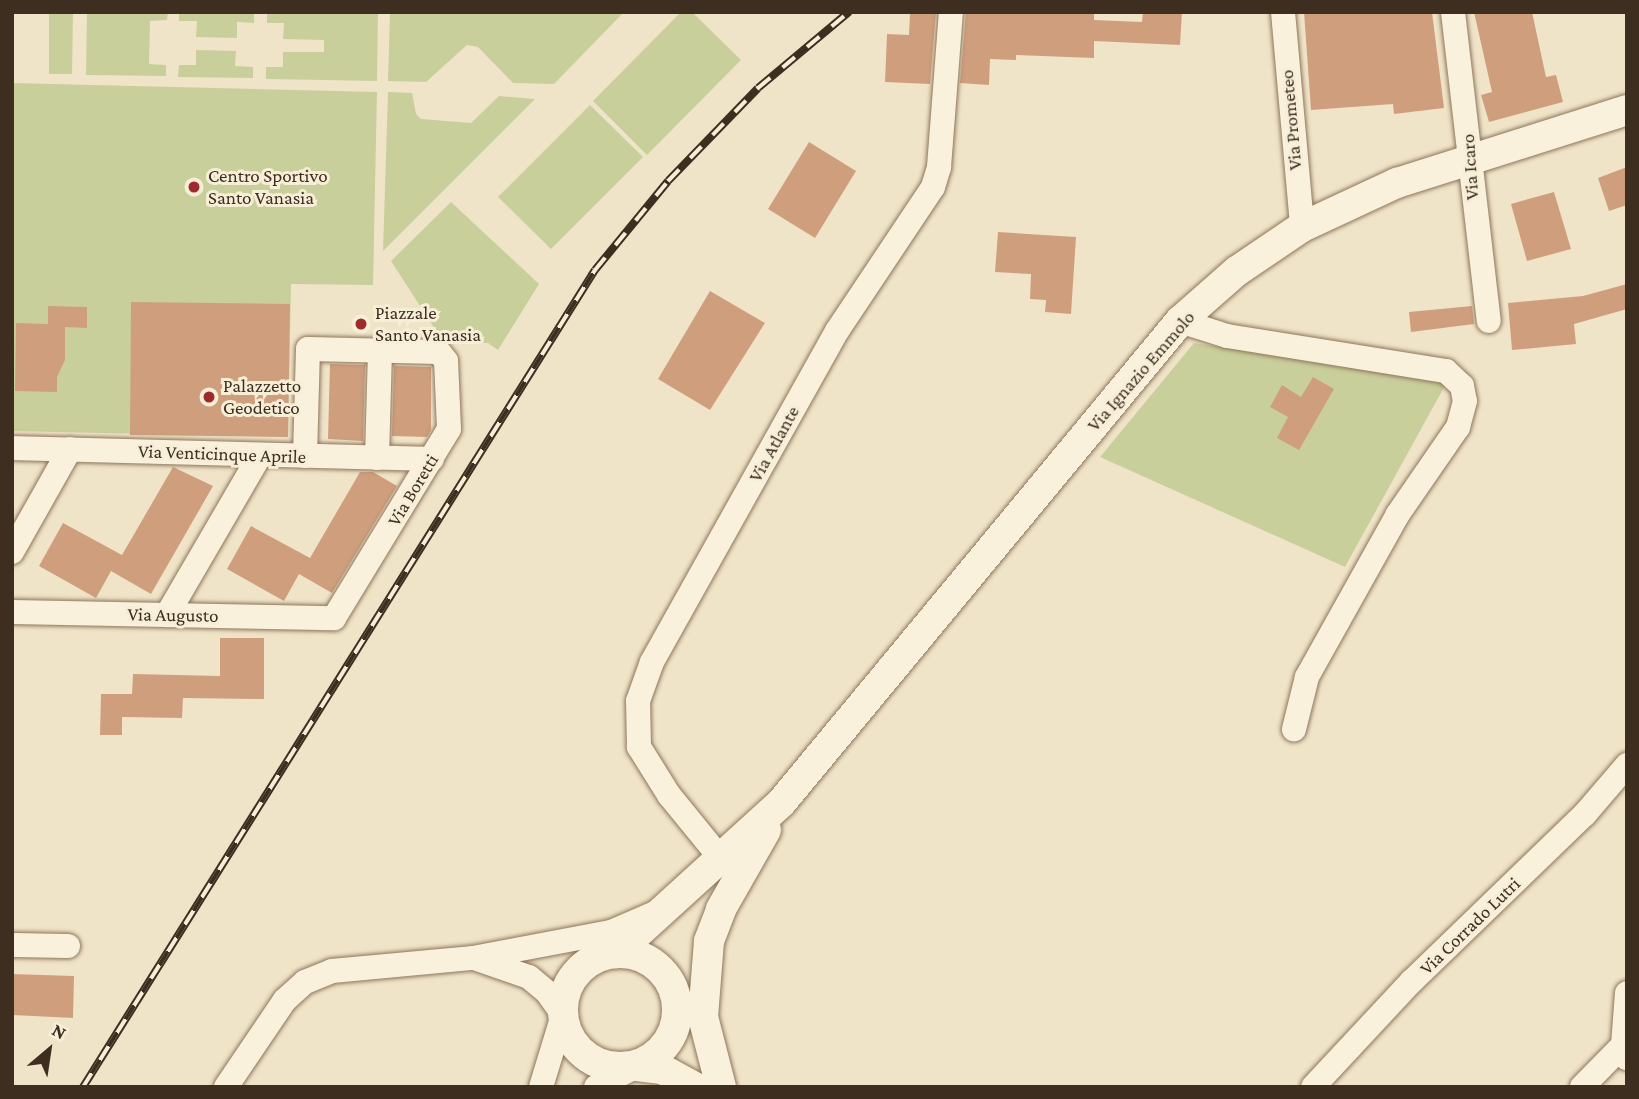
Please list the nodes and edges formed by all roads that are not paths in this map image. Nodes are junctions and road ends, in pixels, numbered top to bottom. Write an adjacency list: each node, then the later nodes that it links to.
1 (951, 12): 23 (street, Via Atlante)
2 (1283, 12): 6 (street, Via Prometeo)
3 (1452, 12): 5 (street, Via Icaro)
4 (1627, 110): 5 (street, Via Ignazio Emmolo)
5 (1472, 157): 6 (street, Via Ignazio Emmolo); 8 (street, Via Icaro)
6 (1303, 228): 7 (street, Via Ignazio Emmolo)
7 (1180, 321): 20 (street); 22 (street, Via Ignazio Emmolo)
8 (1489, 321)
9 (380, 357): 13 (street); 14 (street); 15 (street, Via Boretti)
10 (12, 448): 11 (street, Via Venticinque Aprile)
11 (70, 449): 12 (street, Via Venticinque Aprile); 16 (street)
12 (260, 455): 13 (street, Via Venticinque Aprile); 18 (street)
13 (305, 456): 14 (street, Via Venticinque Aprile)
14 (377, 458): 15 (street, Via Venticinque Aprile)
15 (432, 459): 19 (street, Via Boretti)
16 (12, 552)
17 (12, 611): 18 (street, Via Augusto)
18 (167, 615): 19 (street, Via Augusto)
19 (334, 618)
20 (1294, 729)
21 (1627, 765): 40 (street, Via Corrado Lutri)
22 (781, 803): 23 (street); 31 (street)
23 (722, 860): 24 (street)
24 (676, 902): 25 (street); 28 (street)
25 (569, 940): 28 (street); 29 (street)
26 (12, 945): 27 (street)
27 (68, 946)
28 (616, 953): 31 (street); 32 (street)
29 (473, 958): 32 (street); 35 (street)
30 (1627, 993): 33 (street)
31 (683, 999): 34 (street); 39 (street)
32 (563, 1015): 34 (street); 36 (street)
33 (1625, 1051): 41 (street)
34 (637, 1066): 37 (street); 38 (street)
35 (226, 1087)
36 (541, 1087)
37 (596, 1087)
38 (695, 1087)
39 (721, 1087)
40 (1313, 1087)
41 (1582, 1087)

